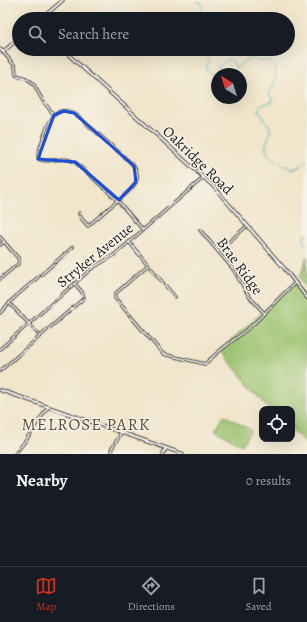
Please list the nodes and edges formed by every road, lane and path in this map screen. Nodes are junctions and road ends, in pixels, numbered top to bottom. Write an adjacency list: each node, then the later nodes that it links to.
1 (63, 0): 2 (street)
2 (49, 12)
3 (12, 44): 5 (street)
4 (0, 49): 5 (street)
5 (3, 52): 7 (street)
6 (70, 56): 8 (street, Oakridge Road)
7 (54, 115): 9 (street); 9 (street)
8 (203, 177): 11 (street, Oakridge Road); 12 (street, Stryker Avenue)
9 (118, 201): 10 (street); 12 (street)
10 (80, 213)
11 (247, 226): 19 (street); 22 (street, Oakridge Road)
12 (143, 230): 16 (street, Stryker Avenue)
13 (200, 230): 19 (street, Brae Ridge)
14 (0, 237): 15 (street)
15 (4, 242): 17 (street); 21 (street)
16 (129, 242): 20 (street); 23 (street, Stryker Avenue)
17 (0, 245)
18 (73, 247): 26 (street)
19 (218, 251): 28 (street, Brae Ridge)
20 (148, 265): 24 (street); 28 (street)
21 (0, 279)
22 (296, 283): 25 (street, Oakridge Road); 28 (street)
23 (75, 284): 29 (street, Stryker Avenue); 30 (street)
24 (175, 297)
25 (307, 298)
26 (10, 304): 27 (street); 29 (street)
27 (0, 313)
28 (264, 313)
29 (29, 324): 30 (street); 31 (street, Stryker Avenue)
30 (40, 336): 32 (street)
31 (0, 349)
32 (0, 371)
33 (0, 390): 34 (street)
34 (48, 407): 35 (street); 37 (street)
35 (122, 432): 36 (street); 38 (street)
36 (166, 448): 39 (street); 40 (street)
37 (15, 454)
38 (113, 454)
39 (163, 454)
40 (183, 454)

